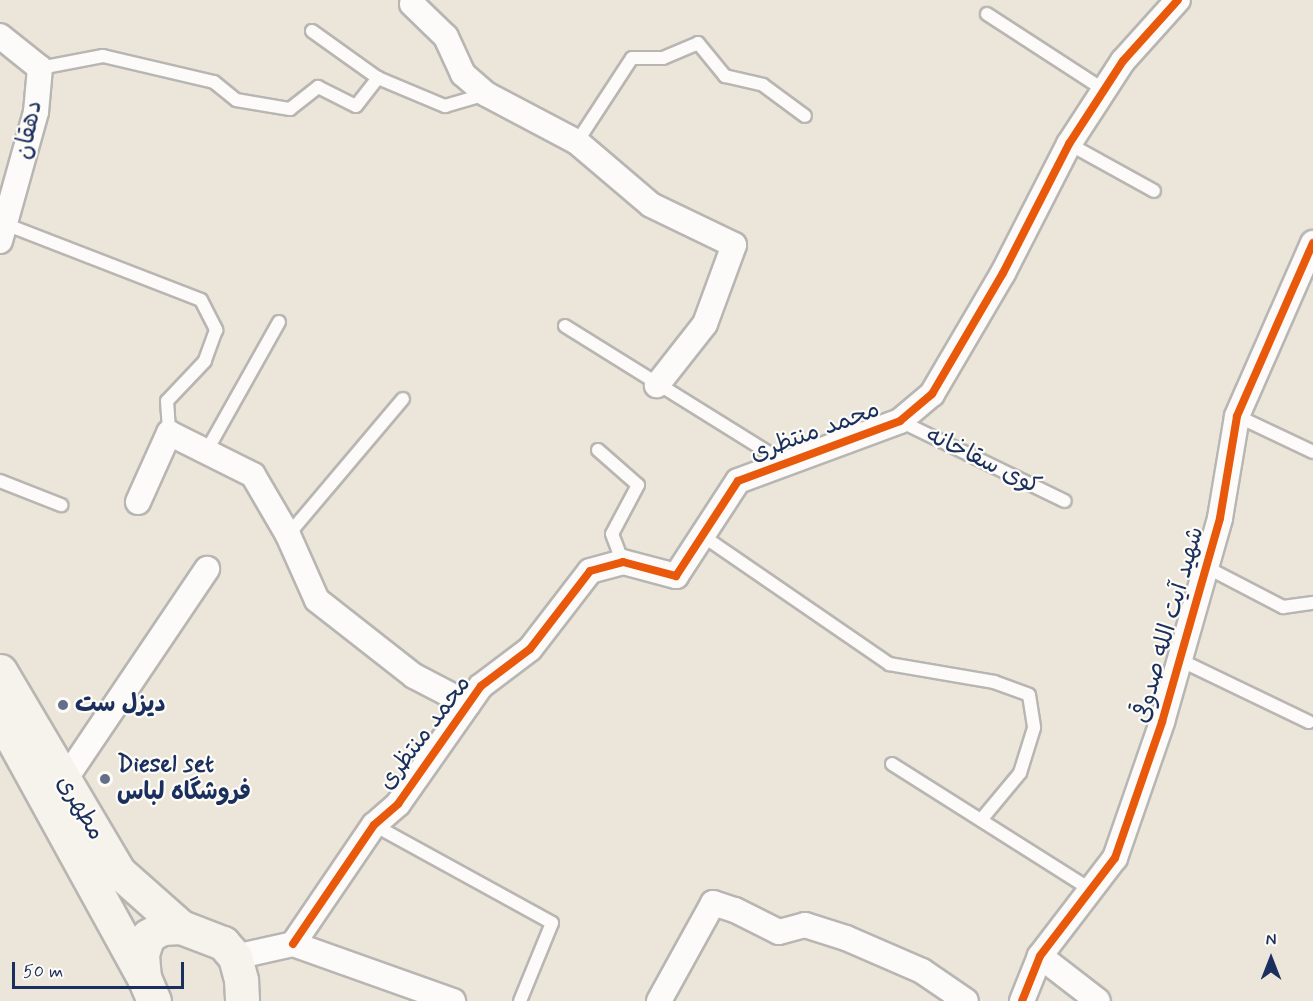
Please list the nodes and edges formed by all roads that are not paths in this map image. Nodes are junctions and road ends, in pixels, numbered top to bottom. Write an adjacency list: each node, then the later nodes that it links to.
1 (1174, 1): 8 (street, محمد منتظری)
2 (412, 3): 9 (street)
3 (987, 14): 8 (lane)
4 (312, 31): 7 (lane)
5 (0, 36): 6 (street, دهقان)
6 (40, 68): 7 (lane); 14 (street, دهقان)
7 (378, 78): 9 (lane)
8 (1104, 90): 12 (street, محمد منتظری)
9 (486, 94): 11 (street)
10 (805, 116): 11 (lane)
11 (577, 142): 18 (street)
12 (1069, 144): 13 (lane); 21 (street, محمد منتظری)
13 (1154, 191)
14 (2, 232): 22 (lane)
15 (1313, 243): 20 (street, شهید آیت الله صدوقی)
16 (279, 322): 24 (lane)
17 (565, 326): 18 (lane)
18 (657, 385): 26 (lane)
19 (403, 399): 31 (lane)
20 (1237, 416): 25 (lane); 34 (street, شهید آیت الله صدوقی)
21 (900, 421): 26 (street, محمد منتظری); 28 (lane, کوی سقاخانه)
22 (169, 433): 24 (street); 29 (street)
23 (598, 450): 33 (lane)
24 (206, 452): 31 (street)
25 (1313, 452)
26 (785, 463): 32 (street, محمد منتظری)
27 (0, 481): 30 (lane)
28 (1065, 501)
29 (138, 502)
30 (61, 505)
31 (288, 535): 39 (street)
32 (703, 536): 33 (street, محمد منتظری); 44 (lane)
33 (623, 562): 39 (street, محمد منتظری)
34 (1206, 567): 36 (lane); 37 (street, شهید آیت الله صدوقی)
35 (207, 569): 43 (street)
36 (1313, 603)
37 (1180, 660): 41 (lane); 46 (street, شهید آیت الله صدوقی)
38 (0, 671): 43 (main road, مطهری)
39 (468, 705): 45 (street, محمد منتظری)
40 (0, 716): 51 (main road, مطهری)
41 (1309, 722)
42 (892, 764): 44 (lane)
43 (64, 782): 47 (main road, مطهری)
44 (981, 820): 46 (lane)
45 (374, 825): 48 (street, محمد منتظری); 54 (lane)
46 (1091, 890): 49 (street, شهید آیت الله صدوقی)
47 (181, 927): 50 (main road); 51 (main road)
48 (293, 944): 50 (street); 53 (street)
49 (1040, 956): 57 (street, شهید آیت الله صدوقی); 58 (street)
50 (235, 957): 52 (main road)
51 (149, 990)
52 (242, 1001)
53 (453, 1001)
54 (520, 1001)
55 (659, 1001): 56 (street)
56 (966, 1001)
57 (1022, 1001)
58 (1098, 1001)

